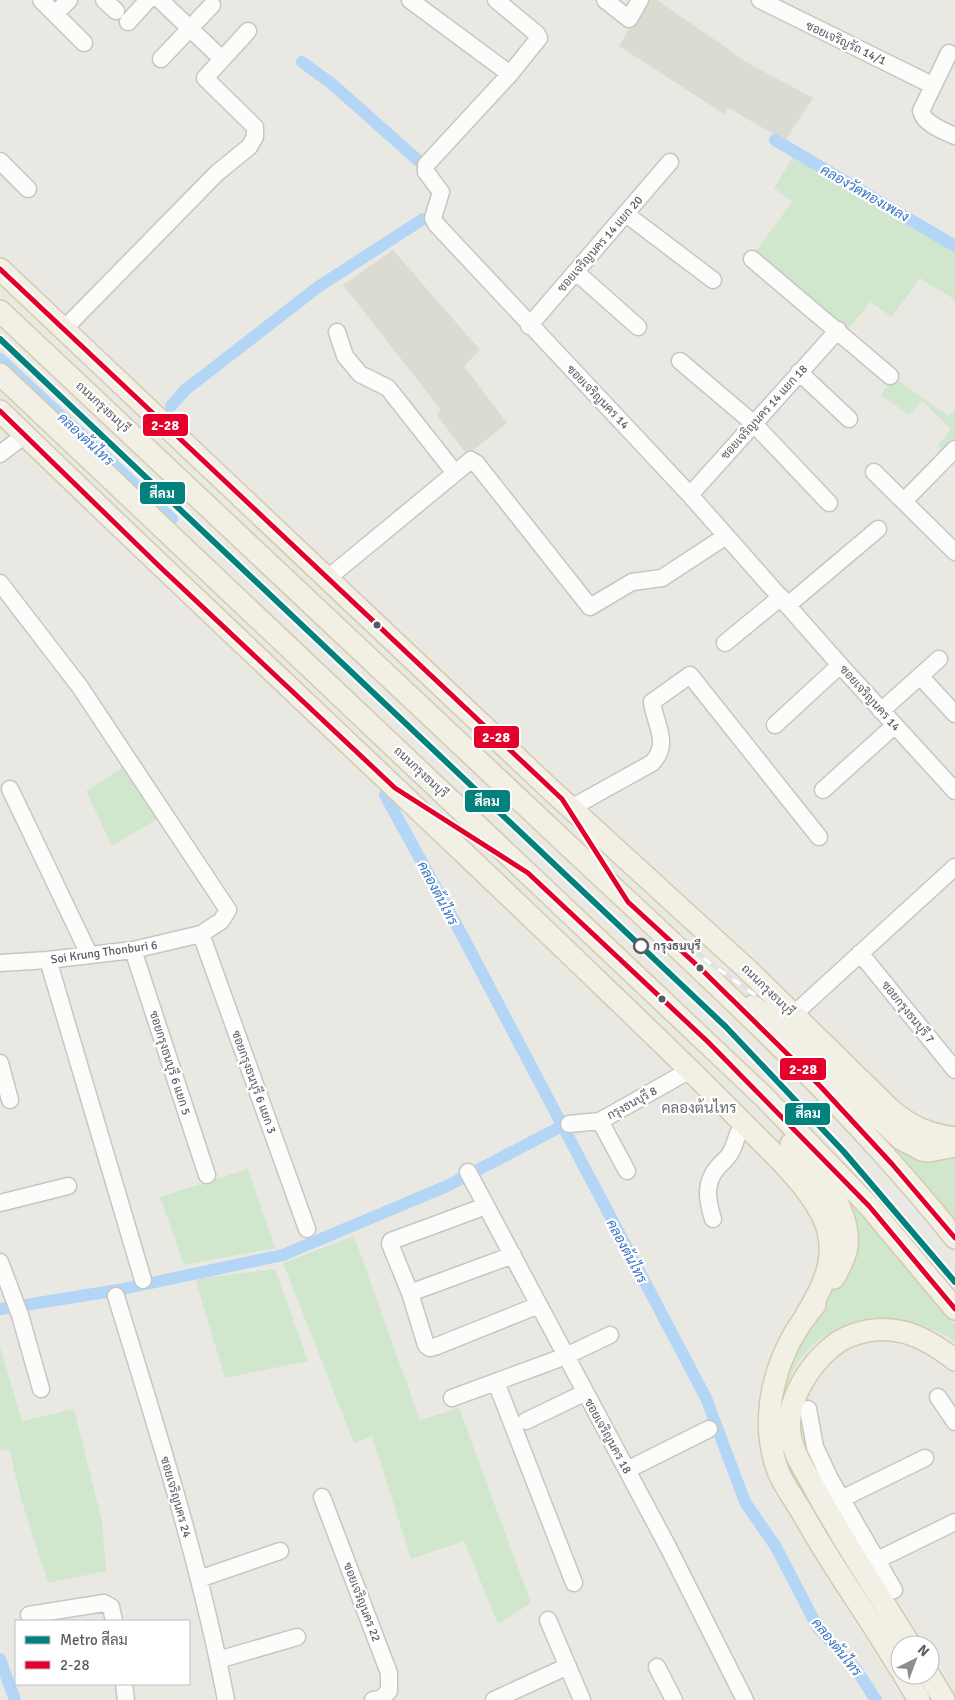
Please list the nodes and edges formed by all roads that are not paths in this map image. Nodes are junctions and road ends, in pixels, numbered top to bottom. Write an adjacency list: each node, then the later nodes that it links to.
1 (41, 0): 12 (street)
2 (69, 0): 12 (street)
3 (148, 0): 11 (street)
4 (160, 0): 13 (street)
5 (410, 0): 19 (street)
6 (496, 0): 19 (street, ซอยเจริญนคร 14)
7 (605, 0): 8 (street)
8 (640, 0)
9 (760, 0): 20 (street, ซอยเจริญรัถ 14/1)
10 (212, 5): 13 (street)
11 (116, 11)
12 (55, 14): 15 (street)
13 (190, 29): 17 (street); 18 (street)
14 (248, 31): 18 (street)
15 (84, 43)
16 (949, 53): 20 (street)
17 (160, 59)
18 (222, 60): 35 (street)
19 (510, 74): 33 (street, ซอยเจริญนคร 14)
20 (932, 85): 21 (street)
21 (955, 136)
22 (0, 161): 24 (street)
23 (670, 162): 25 (street, ซอยเจริญนคร 14 แยก 20)
24 (28, 189)
25 (626, 214): 28 (street, ซอยเจริญนคร 14 แยก 20); 29 (street)
26 (752, 259): 36 (street)
27 (0, 269): 32 (main road, ถนนกรุงธนบุรี)
28 (576, 272): 33 (street, ซอยเจริญนคร 14 แยก 20); 34 (street)
29 (714, 280)
30 (0, 284): 32 (main road)
31 (0, 311): 75 (main road, ถนนกรุงธนบุรี)
32 (46, 313): 35 (main road, ถนนกรุงธนบุรี)
33 (529, 326): 50 (street, ซอยเจริญนคร 14)
34 (638, 327)
35 (64, 329): 56 (main road, ถนนกรุงธนบุรี)
36 (838, 330): 39 (street, ซอยเจริญนคร 14 แยก 18); 41 (street)
37 (337, 332): 49 (street)
38 (680, 360): 44 (street)
39 (798, 372): 43 (street); 44 (street, ซอยเจริญนคร 14 แยก 18)
40 (0, 374): 74 (main road, ถนนกรุงธนบุรี)
41 (890, 376)
42 (0, 411): 45 (main road)
43 (849, 419)
44 (753, 423): 50 (street, ซอยเจริญนคร 14 แยก 18); 52 (street)
45 (24, 435): 47 (street); 67 (main road)
46 (955, 449): 51 (street)
47 (0, 454)
48 (874, 472): 51 (street)
49 (455, 473): 54 (street); 56 (street)
50 (690, 495): 54 (street, ซอยเจริญนคร 14)
51 (904, 501): 55 (street)
52 (829, 503)
53 (878, 529): 58 (street)
54 (726, 536): 58 (street, ซอยเจริญนคร 14)
55 (955, 552)
56 (328, 578): 71 (main road, ถนนกรุงธนบุรี)
57 (0, 583): 77 (street, Soi Krung Thonburi 6)
58 (784, 601): 59 (street); 61 (street, ซอยเจริญนคร 14)
59 (724, 643)
60 (938, 659): 62 (street)
61 (840, 665): 63 (street, ซอยเจริญนคร 14); 65 (street)
62 (920, 676): 63 (street); 64 (street)
63 (881, 710): 66 (street, ซอยเจริญนคร 14)
64 (955, 714)
65 (775, 725)
66 (895, 725): 69 (street); 70 (street, ซอยเจริญนคร 14)
67 (395, 788): 74 (main road); 86 (main road)
68 (10, 789): 79 (street)
69 (823, 790)
70 (955, 791)
71 (566, 804): 72 (street); 75 (main road); 84 (main road, ถนนกรุงธนบุรี)
72 (819, 837)
73 (955, 867): 80 (street)
74 (528, 873): 76 (main road, ถนนกรุงธนบุรี)
75 (628, 902): 83 (main road, ถนนกรุงธนบุรี)
76 (577, 920): 110 (main road, ถนนกรุงธนบุรี); 111 (main road)
77 (201, 934): 78 (street, Soi Krung Thonburi 6); 101 (street, ซอยกรุงธนบุรี 6 แยก 3)
78 (133, 950): 79 (street, Soi Krung Thonburi 6); 96 (street, ซอยกรุงธนบุรี 6 แยก 5)
79 (89, 954): 81 (street, Soi Krung Thonburi 6)
80 (860, 954): 84 (street); 87 (street, ซอยกรุงธนบุรี 7)
81 (48, 960): 82 (street, Soi Krung Thonburi 6); 105 (street)
82 (0, 963)
83 (700, 968): 93 (main road); 102 (main road, ถนนกรุงธนบุรี)
84 (793, 1015): 92 (main road, ถนนกรุงธนบุรี)
85 (0, 1063): 88 (street)
86 (690, 1070): 89 (street, กรุงธนบุรี 8); 91 (main road)
87 (955, 1070)
88 (10, 1100)
89 (600, 1121): 90 (street, กรุงธนบุรี 8); 94 (street)
90 (569, 1124)
91 (745, 1124): 100 (street); 111 (main road)
92 (955, 1138)
93 (955, 1146)
94 (627, 1171)
95 (468, 1172): 99 (street, ซอยเจริญนคร 18)
96 (207, 1175)
97 (68, 1186): 98 (street)
98 (0, 1203)
99 (486, 1206): 103 (street, ซอยเจริญนคร 18); 106 (street)
100 (713, 1218)
101 (307, 1229)
102 (955, 1238)
103 (513, 1255): 106 (street); 109 (street, ซอยเจริญนคร 18)
104 (0, 1262): 108 (street)
105 (143, 1280)
106 (410, 1292): 109 (street)
107 (116, 1296): 131 (street, ซอยเจริญนคร 24)
108 (6, 1303): 116 (street)
109 (539, 1304): 113 (street, ซอยเจริญนคร 18)
110 (955, 1309)
111 (806, 1315): 133 (main road)
112 (610, 1335): 113 (street)
113 (566, 1356): 115 (street); 117 (street, ซอยเจริญนคร 18)
114 (955, 1360): 127 (main road)
115 (496, 1382): 119 (street); 132 (street)
116 (41, 1389)
117 (584, 1392): 121 (street); 125 (street, ซอยเจริญนคร 18)
118 (938, 1397): 122 (street)
119 (452, 1398)
120 (808, 1409): 127 (street)
121 (526, 1421)
122 (955, 1422)
123 (709, 1429): 125 (street)
124 (926, 1458): 127 (street)
125 (627, 1470): 153 (street, ซอยเจริญนคร 18)
126 (322, 1497): 149 (street, ซอยเจริญนคร 22)
127 (833, 1503): 130 (main road)
128 (955, 1522): 130 (street)
129 (280, 1551): 131 (street)
130 (868, 1566): 133 (main road); 134 (street); 138 (main road)
131 (198, 1580): 141 (street, ซอยเจริญนคร 24)
132 (574, 1583)
133 (846, 1583): 140 (main road)
134 (894, 1590)
135 (29, 1615): 136 (street)
136 (114, 1620)
137 (548, 1620): 142 (street)
138 (905, 1635)
139 (297, 1637): 141 (street)
140 (890, 1653)
141 (218, 1660): 148 (street, ซอยเจริญนคร 24)
142 (568, 1666): 150 (street); 151 (street)
143 (657, 1667): 152 (street)
144 (124, 1685): 147 (street)
145 (910, 1685): 154 (main road)
146 (935, 1685): 155 (main road)
147 (126, 1700)
148 (226, 1700)
149 (373, 1700)
150 (494, 1700)
151 (582, 1700)
152 (674, 1700)
153 (745, 1700)
154 (919, 1700)
155 (944, 1700)

